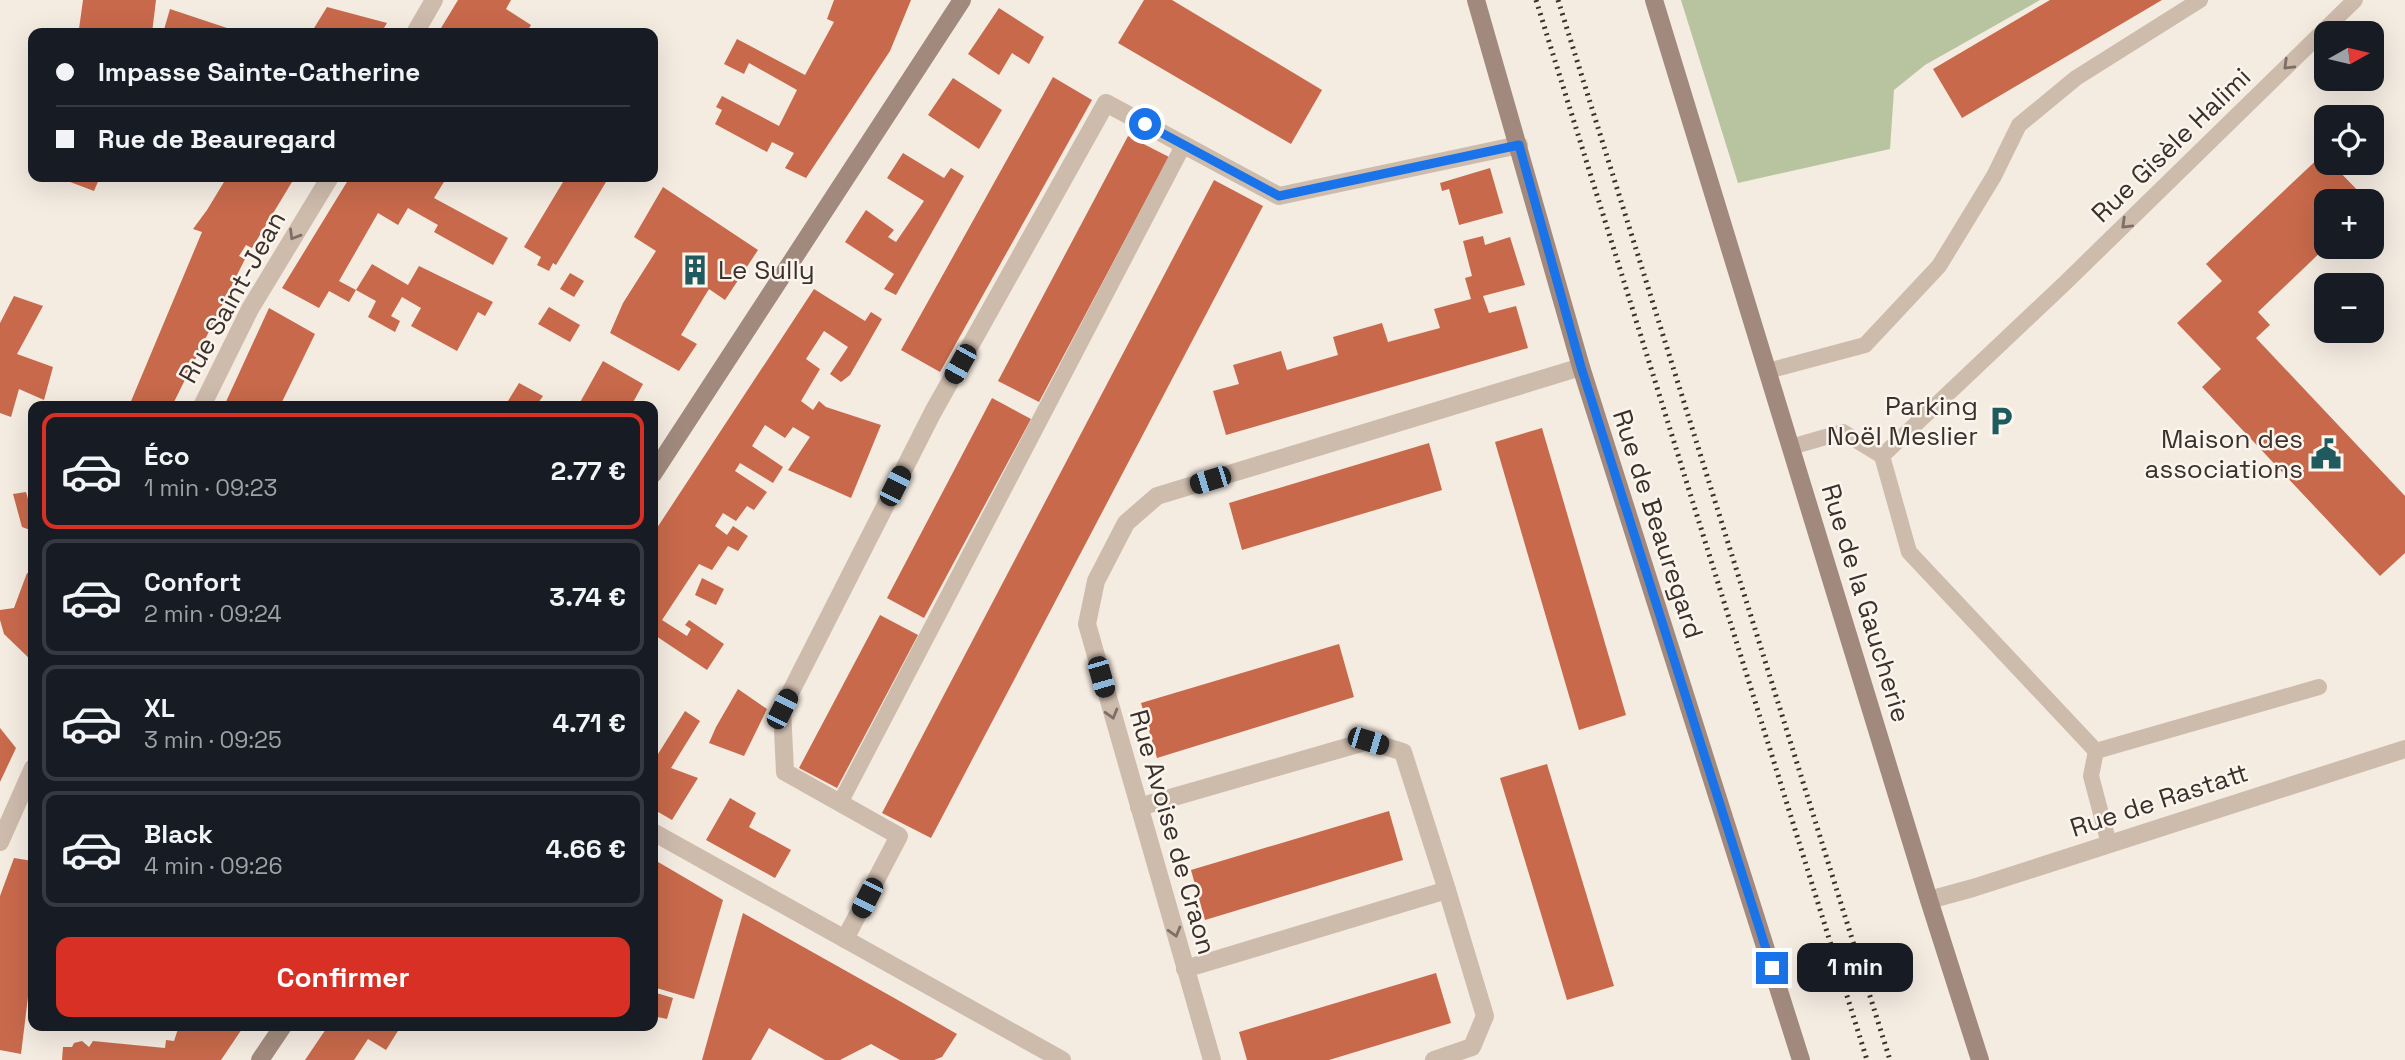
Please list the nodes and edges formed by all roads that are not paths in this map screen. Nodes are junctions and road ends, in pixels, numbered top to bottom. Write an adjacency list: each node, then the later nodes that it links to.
1 (435, 0): 7 (street)
2 (962, 0): 16 (street)
3 (1476, 0): 9 (street, Rue de Beauregard)
4 (1654, 0): 12 (street, Rue de la Gaucherie)
5 (2200, 0): 12 (lane)
6 (2355, 0): 15 (lane, Rue Gisèle Halimi, one-way to 15)
7 (418, 28)
8 (1184, 144): 9 (street); 21 (lane); 21 (street)
9 (1519, 145): 11 (street, Rue de Beauregard)
10 (327, 182): 13 (street, Rue Saint-Jean, one-way to 13)
11 (1581, 367): 22 (street, Rue Avoise de Craon, one-way to 22); 35 (street, Rue de Beauregard)
12 (1768, 372): 14 (street, Rue de la Gaucherie)
13 (204, 401)
14 (1791, 447): 15 (lane); 27 (street, Rue de la Gaucherie)
15 (1882, 456): 19 (lane)
16 (658, 466)
17 (2319, 687): 19 (lane)
18 (2405, 749): 25 (street, Rue de Rastatt)
19 (2096, 751): 25 (lane)
20 (28, 779): 24 (street)
21 (840, 803): 28 (street)
22 (1139, 807): 26 (street); 29 (street, Rue Avoise de Craon, one-way to 29)
23 (658, 835): 28 (street)
24 (0, 842)
25 (2109, 844): 27 (street, Rue de Rastatt)
26 (1447, 890): 29 (street); 34 (street)
27 (1929, 900): 36 (street, Rue de la Gaucherie)
28 (845, 939): 32 (street)
29 (1185, 969): 33 (street, Rue Avoise de Craon)
30 (280, 1031): 31 (street)
31 (260, 1060)
32 (1062, 1060)
33 (1212, 1060)
34 (1434, 1060)
35 (1801, 1060)
36 (1980, 1060)

